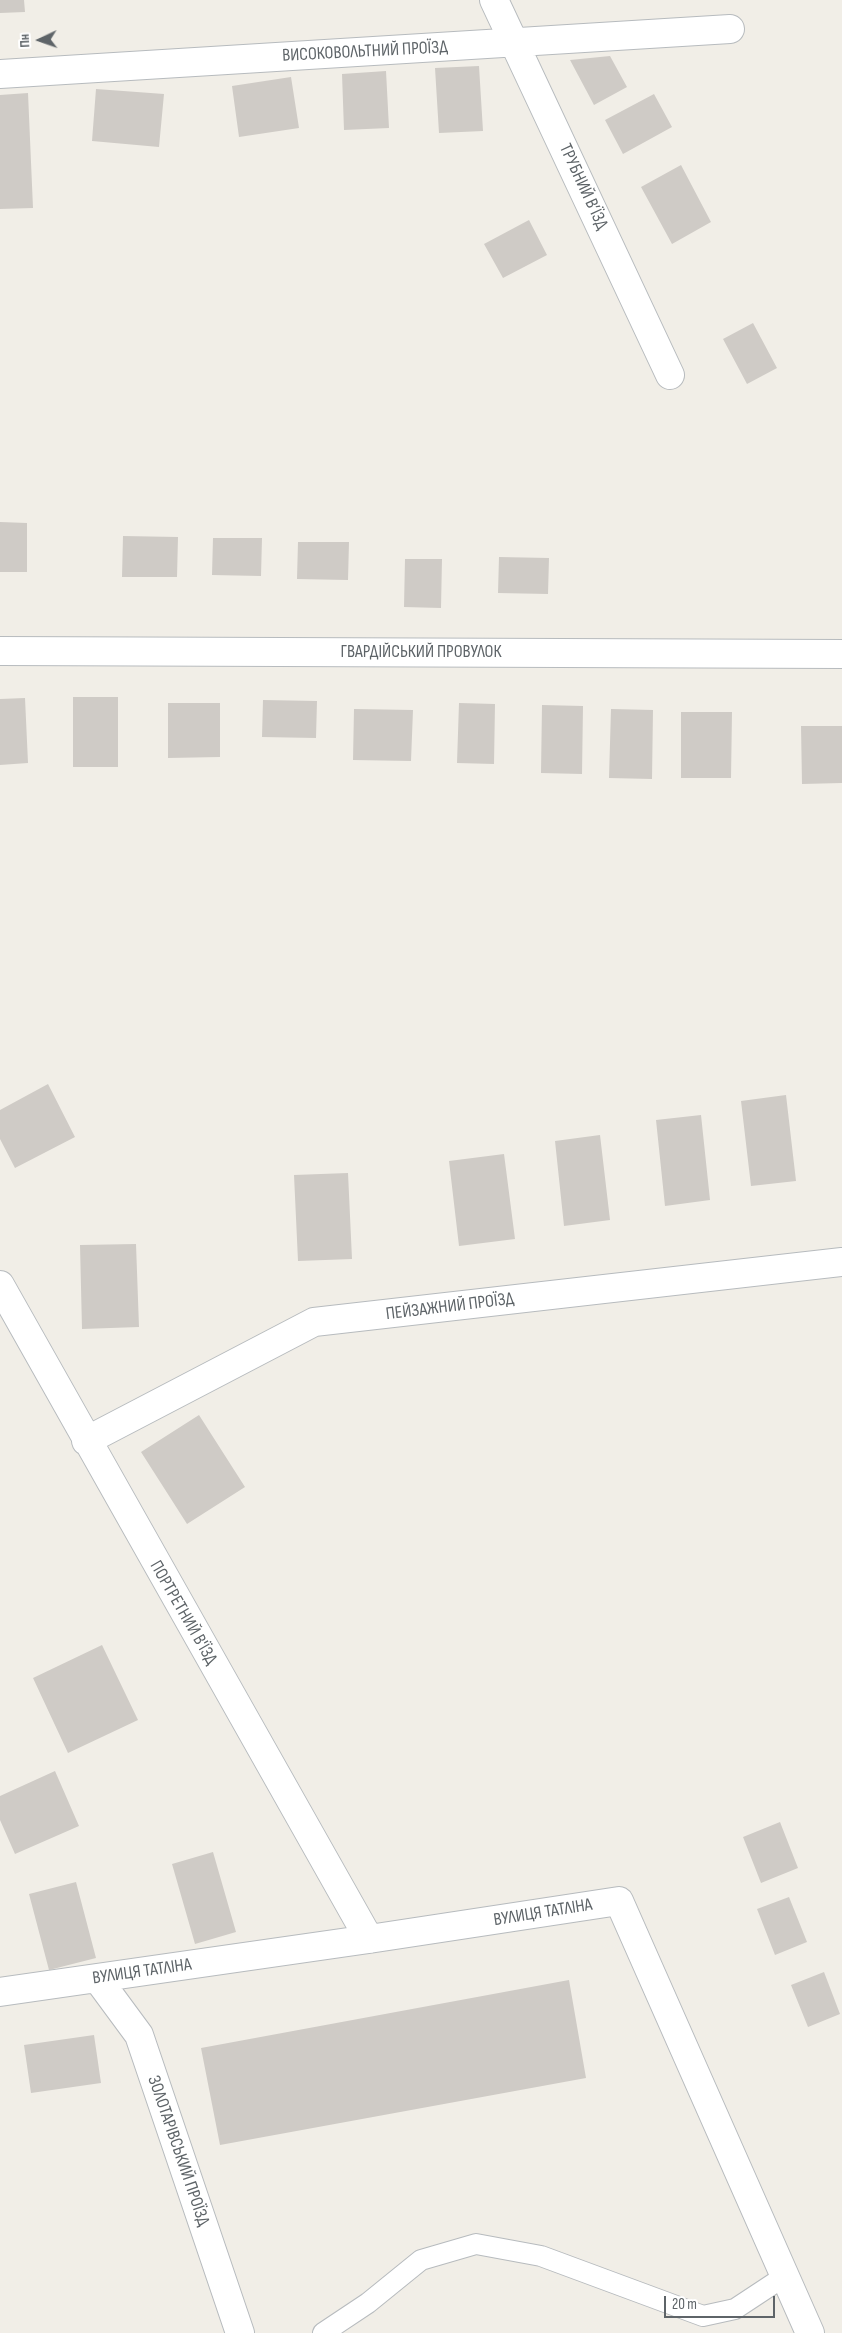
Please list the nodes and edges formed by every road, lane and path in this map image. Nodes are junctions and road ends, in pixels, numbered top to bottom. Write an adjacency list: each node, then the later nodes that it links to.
1 (494, 0): 3 (street, ТРУБНИЙ В’ЇЗД)
2 (730, 29): 3 (street, ВИСОКОВОЛЬТНИЙ ПРОЇЗД)
3 (516, 44): 4 (street, ВИСОКОВОЛЬТНИЙ ПРОЇЗД); 5 (street, ТРУБНИЙ В’ЇЗД)
4 (0, 74)
5 (670, 375)
6 (0, 651): 7 (street, ГВАРДІЙСЬКИЙ ПРОВУЛОК)
7 (842, 654)
8 (842, 1262): 10 (street, ПЕЙЗАЖНИЙ ПРОЇЗД)
9 (0, 1285): 10 (street, ПОРТРЕТНИЙ В'ЇЗД)
10 (86, 1441): 11 (street, ПОРТРЕТНИЙ В'ЇЗД)
11 (369, 1939): 12 (street, ВУЛИЦЯ ТАТЛІНА); 14 (street, ВУЛИЦЯ ТАТЛІНА)
12 (98, 1978): 13 (street, ВУЛИЦЯ ТАТЛІНА); 15 (street, ЗОЛОТАРІВСЬКИЙ ПРОЇЗД)
13 (0, 1992)
14 (785, 2276): 16 (lane); 17 (street, ВУЛИЦЯ ТАТЛІНА)
15 (240, 2333)
16 (323, 2333)
17 (810, 2333)

